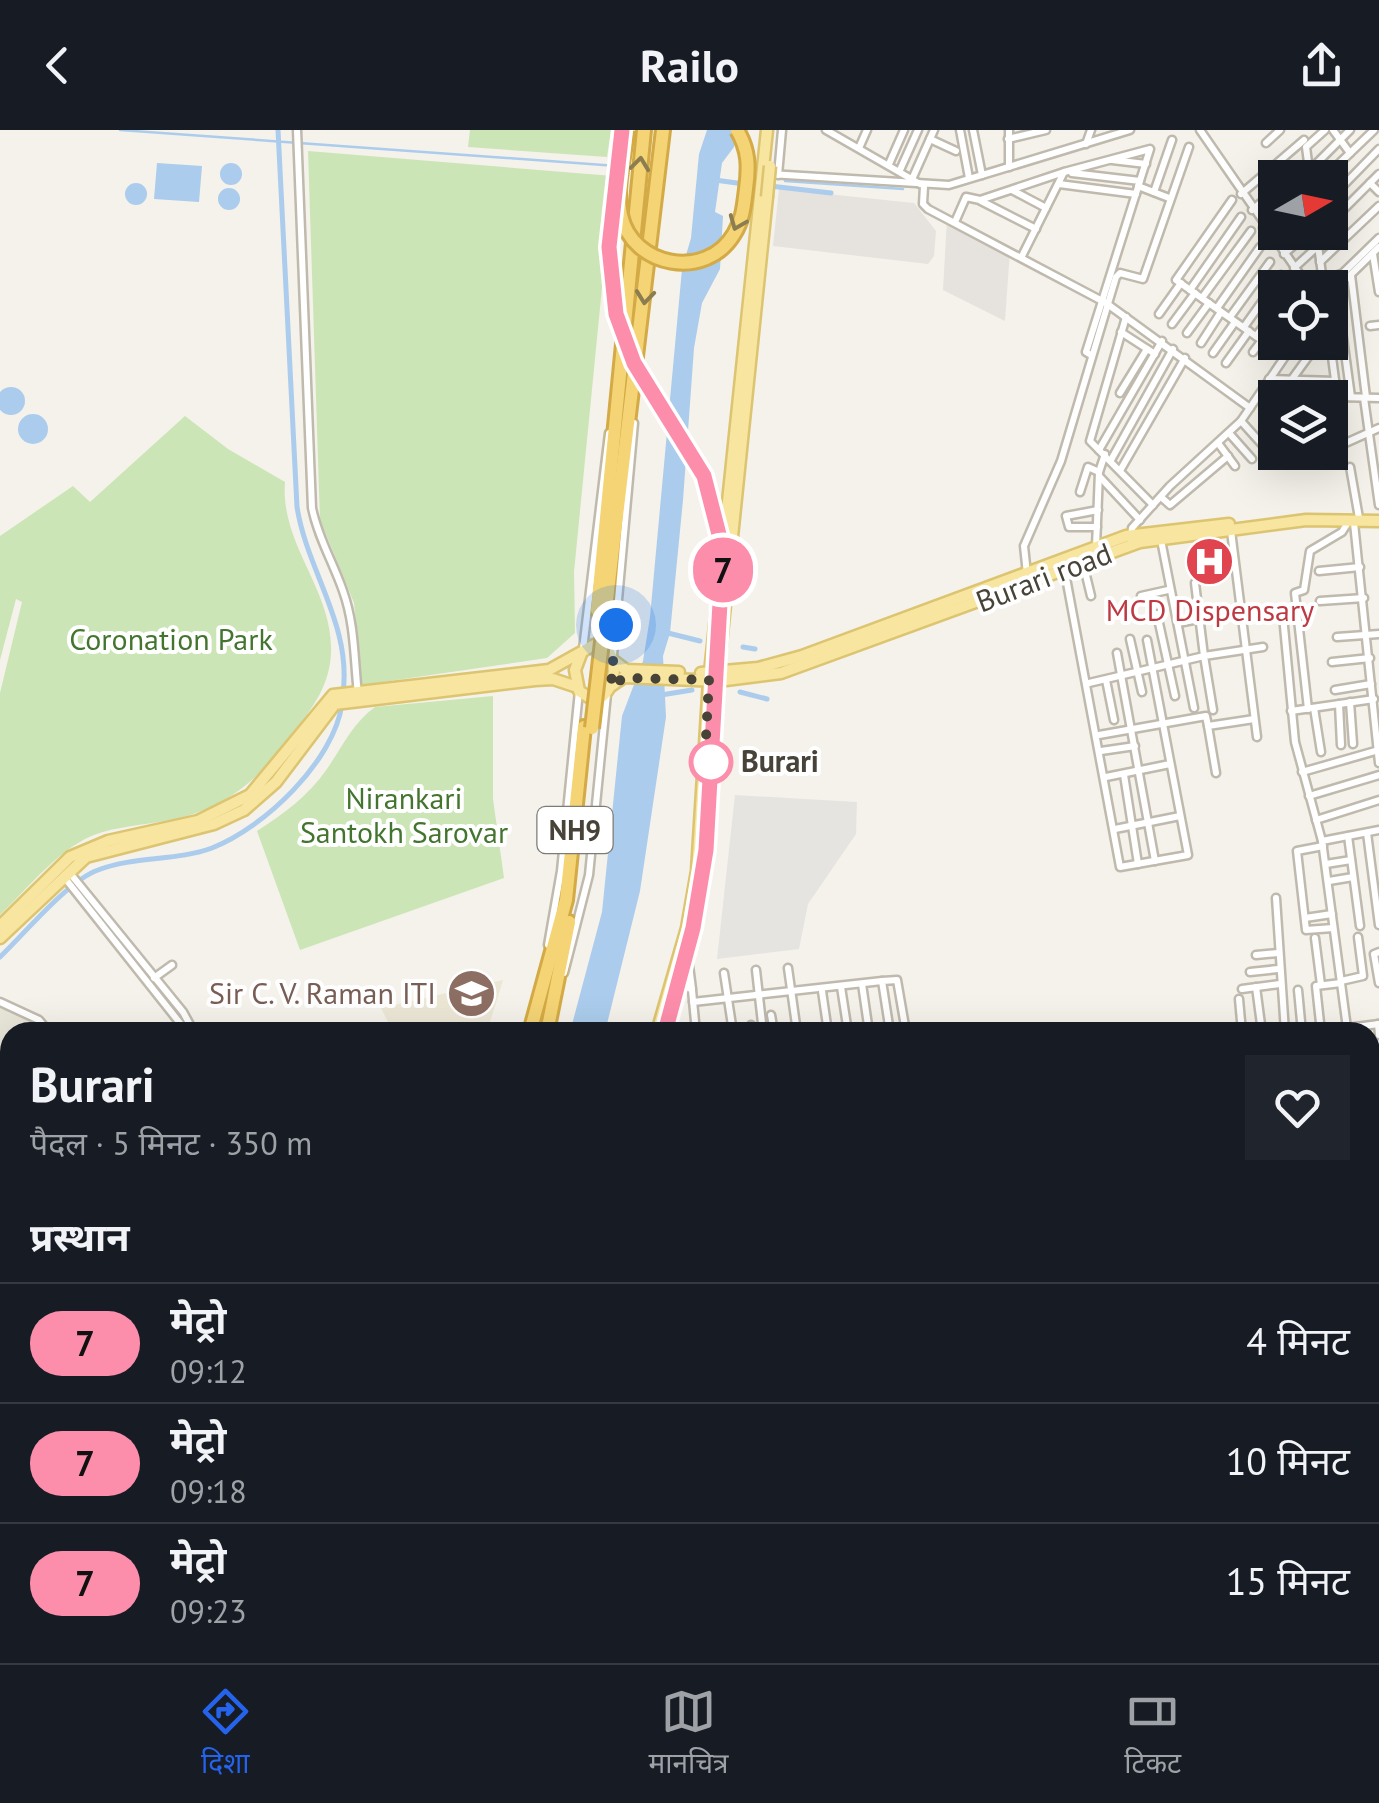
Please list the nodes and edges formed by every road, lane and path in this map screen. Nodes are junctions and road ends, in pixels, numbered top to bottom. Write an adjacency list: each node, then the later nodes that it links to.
1 (300, 130): 204 (street)
2 (626, 130): 5 (highway, one-way to 2, bridge)
3 (644, 130): 125 (highway, one-way to 3)
4 (663, 130): 126 (highway, one-way to 126)
5 (737, 130)
6 (771, 130): 45 (main road)
7 (782, 130): 45 (street)
8 (867, 130): 35 (street)
9 (904, 130): 43 (street)
10 (918, 130): 47 (street)
11 (934, 130): 29 (street)
12 (960, 130): 52 (street)
13 (973, 130): 50 (street)
14 (1046, 130): 27 (street)
15 (1076, 130): 28 (street)
16 (1098, 130): 28 (street)
17 (1130, 130): 26 (street)
18 (1200, 130): 61 (street)
19 (1280, 130): 32 (street)
20 (1300, 130): 33 (street)
21 (1324, 130): 33 (street)
22 (1333, 130): 31 (street)
23 (1350, 130): 31 (street)
24 (1374, 130): 38 (street)
25 (829, 131): 35 (street)
26 (1118, 132): 28 (street)
27 (1009, 134): 46 (street)
28 (1090, 138): 46 (street)
29 (930, 140): 37 (street); 51 (street)
30 (1172, 140): 59 (street)
31 (1340, 140): 38 (street); 41 (street)
32 (1266, 143)
33 (1305, 144): 40 (street); 61 (street)
34 (1190, 147): 62 (street)
35 (859, 148): 43 (street)
36 (1379, 149): 53 (street)
37 (956, 151)
38 (1350, 153): 42 (street)
39 (1109, 160): 44 (street); 44 (street); 48 (street)
40 (1307, 160)
41 (1320, 160)
42 (1343, 160)
43 (889, 164): 47 (street)
44 (1146, 164): 57 (street)
45 (771, 167): 56 (street); 195 (main road, bridge)
46 (1009, 167): 50 (street)
47 (900, 170): 51 (street)
48 (1066, 172): 55 (street); 57 (street); 58 (street)
49 (1379, 174): 54 (street)
50 (982, 175): 52 (street)
51 (913, 177): 56 (street)
52 (969, 178): 56 (street)
53 (1348, 181)
54 (1370, 182): 60 (street); 66 (street)
55 (1058, 184): 57 (street); 68 (street)
56 (925, 187): 72 (street)
57 (1139, 187): 59 (street); 94 (street)
58 (1011, 190): 63 (street); 68 (street)
59 (1154, 192): 62 (street)
60 (1379, 192)
61 (1241, 194): 69 (street)
62 (1169, 198): 94 (street)
63 (980, 200): 72 (street); 73 (street)
64 (1232, 200): 91 (street)
65 (1258, 205): 69 (street)
66 (1348, 205)
67 (1379, 206): 85 (street)
68 (1046, 208): 73 (street)
69 (1252, 210): 71 (street)
70 (1241, 218): 93 (street)
71 (1258, 219)
72 (954, 222): 83 (street)
73 (1036, 229): 83 (street)
74 (1251, 231): 93 (street)
75 (1379, 238): 88 (street)
76 (1258, 249): 95 (street)
77 (1281, 250): 82 (street)
78 (1290, 250): 82 (street)
79 (1315, 250): 86 (street)
80 (1318, 250): 85 (street)
81 (1376, 250): 89 (street); 92 (street)
82 (1284, 254): 86 (street)
83 (1022, 256): 94 (street)
84 (1270, 262): 98 (street)
85 (1320, 262): 87 (street)
86 (1294, 268)
87 (1322, 270)
88 (1346, 270)
89 (1351, 275): 90 (street); 123 (street)
90 (1348, 276)
91 (1181, 284): 93 (street); 96 (street)
92 (1379, 292)
93 (1199, 296): 95 (street); 100 (street); 103 (street)
94 (1103, 302): 97 (street); 161 (street)
95 (1219, 310): 98 (street); 107 (street)
96 (1159, 314)
97 (1126, 317): 102 (street); 106 (street)
98 (1233, 320): 104 (street); 111 (street)
99 (1258, 323): 104 (street)
100 (1172, 324)
101 (1258, 329): 104 (street)
102 (1122, 332): 108 (street); 136 (street)
103 (1187, 333)
104 (1253, 334): 105 (street); 110 (street); 117 (street)
105 (1258, 338)
106 (1162, 342): 109 (street); 112 (street)
107 (1201, 343)
108 (1147, 348): 112 (street); 120 (street)
109 (1173, 349): 113 (street); 136 (street)
110 (1253, 352)
111 (1213, 353)
112 (1155, 354): 136 (street)
113 (1184, 358): 127 (street); 141 (street)
114 (1281, 360): 118 (street)
115 (1306, 360): 119 (street)
116 (1342, 360): 122 (street)
117 (1226, 363)
118 (1269, 379): 119 (street)
119 (1292, 380)
120 (1120, 393)
121 (1258, 395): 127 (street)
122 (1350, 396): 123 (street)
123 (1365, 398): 124 (street); 131 (street)
124 (1379, 398)
125 (617, 400): 134 (highway); 172 (street)
126 (634, 402): 134 (highway); 174 (street)
127 (1250, 408): 128 (street)
128 (1241, 421): 130 (street); 132 (street)
129 (1379, 428): 131 (street)
130 (1229, 432): 135 (street); 138 (street)
131 (1366, 434): 133 (street); 146 (street)
132 (1258, 440)
133 (1348, 442)
134 (621, 444): 258 (highway, bridge)
135 (1218, 444): 137 (street); 144 (street)
136 (1105, 455): 141 (street); 142 (street)
137 (1228, 456): 139 (street); 144 (street)
138 (1252, 459)
139 (1235, 466)
140 (1350, 467): 150 (street)
141 (1121, 469): 145 (street)
142 (1099, 474): 143 (street); 147 (street); 149 (street)
143 (1080, 492)
144 (1161, 497): 145 (street)
145 (1153, 505): 149 (street)
146 (1379, 505)
147 (1098, 510): 151 (street); 151 (street)
148 (1379, 519): 150 (main road, Burari road)
149 (1140, 520): 155 (street)
150 (1353, 522): 152 (main road, Burari road); 153 (main road, Burari road); 159 (street); 209 (street)
151 (1097, 527): 156 (street)
152 (1202, 530): 153 (main road, Burari road); 154 (main road, Burari road); 155 (main road, Burari road)
153 (1231, 531): 168 (street)
154 (1160, 539): 155 (main road, Burari road); 163 (street)
155 (1131, 540): 156 (main road, Burari road); 157 (main road, Burari road)
156 (1096, 546): 158 (main road, Burari road)
157 (1082, 562): 158 (main road, Burari road); 164 (street)
158 (1063, 565): 161 (main road, Burari road); 195 (main road, Burari road); 197 (street)
159 (1360, 568): 160 (street); 166 (street)
160 (1319, 571)
161 (1027, 576): 195 (main road, Burari road)
162 (1195, 584): 170 (street)
163 (1168, 590): 165 (street); 173 (street)
164 (1091, 596)
165 (1140, 596)
166 (1364, 598): 167 (street); 175 (street)
167 (1320, 601)
168 (1240, 610): 170 (street); 181 (street)
169 (1157, 614): 189 (street)
170 (1200, 616): 173 (street); 184 (street)
171 (1283, 616): 211 (street)
172 (586, 622): 174 (street); 182 (street)
173 (1177, 623): 187 (street)
174 (616, 625): 186 (street)
175 (1368, 634): 176 (street); 177 (street); 185 (street)
176 (1379, 634)
177 (1337, 636)
178 (1130, 640): 192 (street)
179 (1147, 640): 190 (street)
180 (1263, 646): 181 (street)
181 (1244, 650): 184 (street); 212 (street)
182 (582, 652): 186 (main road); 198 (main road); 199 (main road)
183 (1117, 654): 194 (street)
184 (1204, 656): 187 (street); 210 (street)
185 (1370, 658): 188 (street); 191 (street)
186 (613, 659): 193 (main road); 200 (main road)
187 (1186, 662): 189 (street); 208 (street)
188 (1332, 662)
189 (1170, 667): 190 (street); 205 (street)
190 (1154, 670): 192 (street); 214 (street)
191 (1375, 671): 203 (street)
192 (1138, 673): 194 (street); 202 (street)
193 (625, 674): 195 (main road); 200 (main road)
194 (1122, 676): 196 (street); 216 (street)
195 (714, 677): 265 (main road); 274 (main road)
196 (1106, 680): 197 (street); 213 (street)
197 (1089, 683): 217 (street)
198 (415, 688): 199 (main road); 204 (main road)
199 (578, 689): 200 (main road); 272 (street)
200 (609, 690): 276 (street)
201 (1335, 690): 203 (street)
202 (1142, 692)
203 (1374, 692): 206 (street); 222 (street)
204 (356, 696): 248 (main road)
205 (1175, 696)
206 (1350, 702): 207 (street); 219 (street)
207 (1338, 704): 209 (street); 220 (street)
208 (1194, 708)
209 (1311, 708): 211 (street); 224 (street)
210 (1214, 710)
211 (1291, 711): 228 (street)
212 (1254, 719): 215 (street); 218 (street)
213 (1114, 720)
214 (1164, 724): 215 (street); 216 (street); 226 (street)
215 (1208, 726): 229 (street)
216 (1132, 730): 217 (street); 221 (street)
217 (1098, 735): 223 (street)
218 (1257, 737)
219 (1353, 744)
220 (1341, 745)
221 (1134, 746): 223 (street); 227 (street)
222 (1379, 750): 225 (street); 228 (street)
223 (1102, 751): 232 (street)
224 (1321, 752)
225 (1379, 763)
226 (1170, 764): 227 (street); 235 (street)
227 (1140, 770): 230 (street); 237 (street)
228 (1302, 772): 233 (street)
229 (1216, 773)
230 (1124, 775): 232 (street); 238 (street)
231 (1379, 775): 233 (street)
232 (1106, 777): 239 (street)
233 (1309, 796): 236 (street)
234 (1379, 800): 236 (street)
235 (1180, 816): 237 (street); 245 (street)
236 (1316, 820): 243 (street)
237 (1150, 822): 238 (street); 245 (street)
238 (1134, 825): 239 (street); 246 (street)
239 (1115, 829): 246 (street)
240 (1379, 830): 241 (street)
241 (1366, 833): 242 (street); 254 (street)
242 (1348, 836): 243 (street); 244 (street)
243 (1323, 843): 247 (street); 253 (street)
244 (1351, 860): 247 (street); 249 (street)
245 (1155, 861): 246 (street)
246 (1138, 864)
247 (1326, 864): 250 (street)
248 (66, 874): 255 (main road); 260 (main road); 273 (street)
249 (1354, 877): 250 (street); 256 (street)
250 (1329, 881): 252 (street)
251 (1276, 898): 263 (street)
252 (1332, 914): 253 (street); 257 (street)
253 (1305, 918): 257 (street)
254 (1379, 925)
255 (0, 926)
256 (1360, 926)
257 (1333, 928): 277 (street)
258 (563, 932): 272 (highway); 276 (highway)
259 (1358, 937): 277 (street)
260 (0, 938)
261 (1316, 938): 281 (street)
262 (1379, 952): 280 (street)
263 (1278, 953): 264 (street); 268 (street)
264 (1256, 955)
265 (688, 958): 274 (main road); 285 (street)
266 (172, 965): 273 (street)
267 (788, 968): 284 (street)
268 (1278, 969): 270 (street); 279 (street)
269 (756, 970): 289 (street)
270 (1250, 972)
271 (724, 973): 290 (street)
272 (544, 976): 297 (highway)
273 (151, 978): 296 (street)
274 (678, 980): 285 (street); 299 (main road); 300 (main road)
275 (882, 981): 278 (street); 309 (street); 310 (street)
276 (560, 982): 298 (highway)
277 (1341, 982): 281 (street); 316 (street)
278 (862, 984): 282 (street); 308 (street)
279 (1280, 984): 283 (street); 313 (street)
280 (1379, 984)
281 (1322, 985): 315 (street)
282 (841, 987): 286 (street); 307 (street)
283 (1256, 987): 287 (street); 312 (street)
284 (791, 989): 286 (street); 289 (street); 305 (street)
285 (692, 990): 293 (street)
286 (822, 990): 306 (street)
287 (1242, 990)
288 (1298, 990): 314 (street)
289 (759, 994): 290 (street); 303 (street)
290 (728, 997): 293 (street); 302 (street)
291 (1239, 999): 311 (street)
292 (0, 1002): 295 (street)
293 (693, 1002): 301 (street)
294 (772, 1015): 304 (street)
295 (40, 1022)
296 (183, 1022)
297 (532, 1022)
298 (550, 1022)
299 (662, 1022)
300 (668, 1022)
301 (695, 1022)
302 (732, 1022)
303 (762, 1022)
304 (773, 1022)
305 (796, 1022)
306 (827, 1022)
307 (846, 1022)
308 (868, 1022)
309 (888, 1022)
310 (905, 1022)
311 (1241, 1022)
312 (1261, 1022)
313 (1284, 1022)
314 (1301, 1022)
315 (1321, 1022)
316 (1345, 1022)

